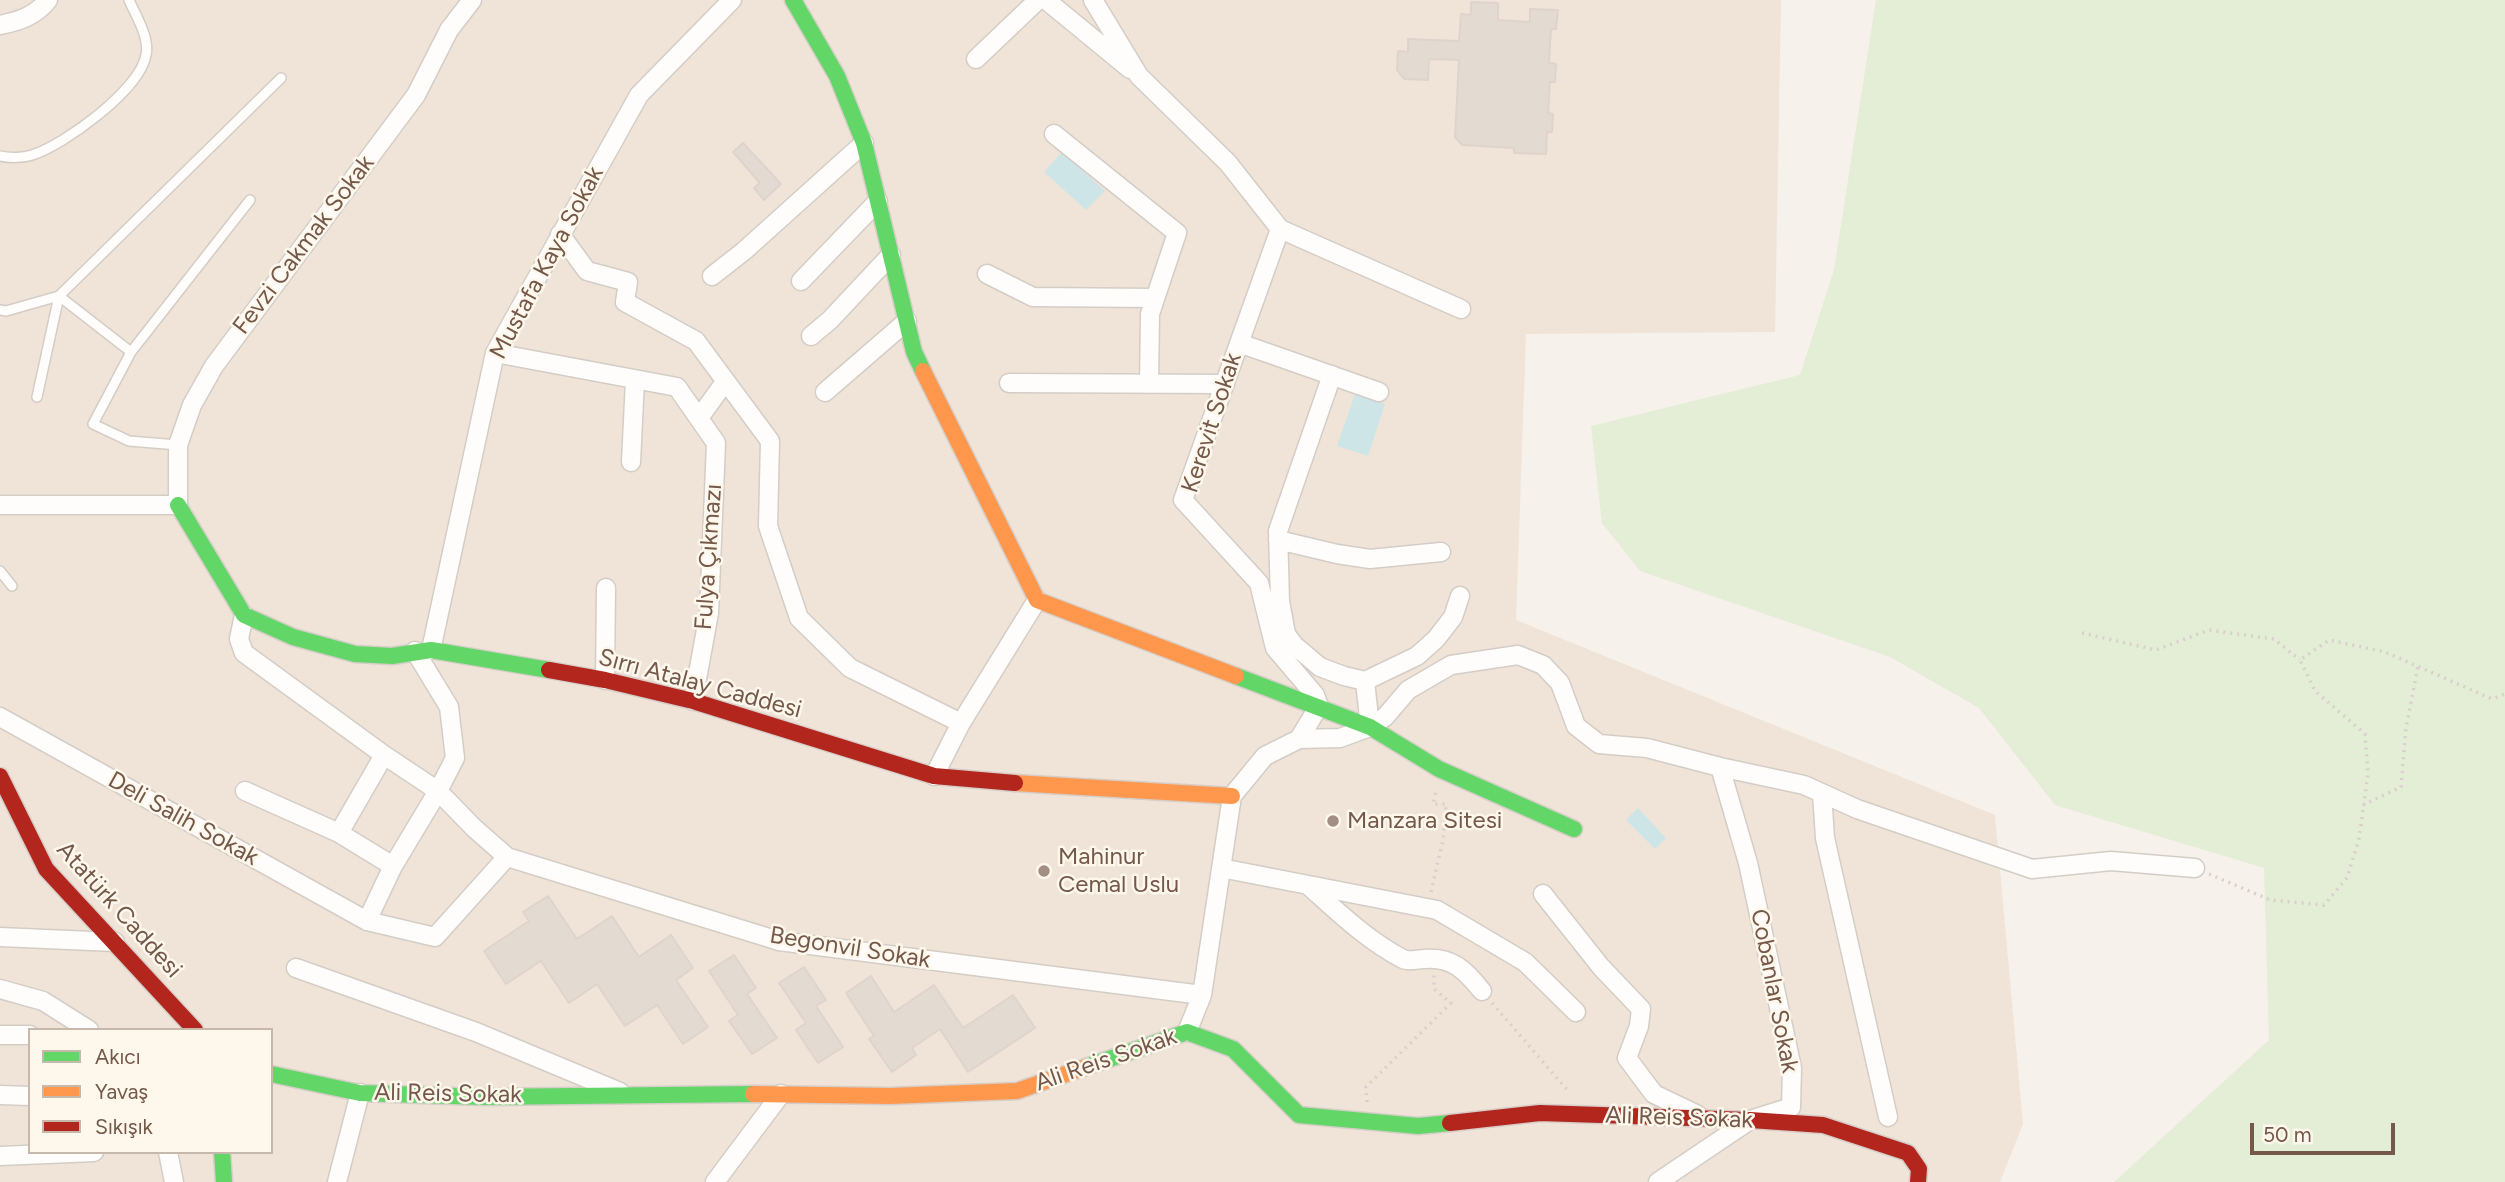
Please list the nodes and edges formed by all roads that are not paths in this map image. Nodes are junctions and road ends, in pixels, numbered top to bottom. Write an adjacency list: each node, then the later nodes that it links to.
1 (48, 0): 9 (street)
2 (129, 0): 15 (lane)
3 (472, 0): 44 (street, Fevzi Cakmak Sokak)
4 (732, 0): 19 (street, Mustafa Kaya Sokak)
5 (793, 0): 14 (street)
6 (1038, 0): 10 (street)
7 (1046, 0): 11 (street)
8 (1093, 0): 11 (street)
9 (0, 25)
10 (975, 59)
11 (1139, 76): 18 (street)
12 (281, 78): 24 (lane)
13 (1054, 134): 25 (street)
14 (864, 143): 17 (street); 22 (street)
15 (0, 156)
16 (250, 200): 32 (lane)
17 (878, 201): 20 (street); 23 (street)
18 (1280, 229): 26 (street); 31 (street, Kerevit Sokak)
19 (560, 234): 33 (street, Mustafa Kaya Sokak); 36 (street)
20 (891, 255): 28 (street); 30 (street)
21 (987, 274): 25 (street)
22 (712, 276)
23 (801, 281)
24 (59, 296): 27 (lane); 32 (lane); 42 (lane)
25 (1155, 298): 38 (street)
26 (1461, 309)
27 (3, 310): 29 (lane)
28 (907, 321): 40 (street); 54 (street)
29 (0, 323)
30 (811, 336)
31 (1239, 343): 34 (street); 39 (street, Kerevit Sokak)
32 (131, 352): 44 (lane)
33 (495, 353): 35 (street, Fulya Çıkmazı); 56 (street, Mustafa Kaya Sokak)
34 (1332, 375): 41 (street); 48 (street)
35 (635, 380): 43 (street, Fulya Çıkmazı); 45 (street)
36 (725, 382): 43 (street); 62 (street)
37 (1009, 383): 38 (street)
38 (1149, 384): 39 (street)
39 (1225, 384): 60 (street, Kerevit Sokak)
40 (825, 392)
41 (1379, 392)
42 (37, 397)
43 (699, 418): 59 (street, Fulya Çıkmazı)
44 (178, 445): 47 (street, Fevzi Cakmak Sokak)
45 (631, 462)
46 (0, 505): 47 (street)
47 (178, 505): 55 (street)
48 (1278, 540): 49 (street); 58 (street)
49 (1441, 552)
50 (0, 571): 51 (lane)
51 (12, 586)
52 (606, 588): 57 (street)
53 (1460, 596): 58 (street)
54 (1037, 600): 60 (street); 62 (street)
55 (244, 615): 56 (street, Sırrı Atalay Caddesi); 65 (street)
56 (423, 651): 57 (street, Sırrı Atalay Caddesi); 70 (street)
57 (605, 680): 59 (street, Sırrı Atalay Caddesi)
58 (1365, 681): 63 (street)
59 (693, 701): 68 (street, Sırrı Atalay Caddesi)
60 (1319, 706): 63 (street); 64 (street)
61 (0, 717): 81 (street, Deli Salih Sokak)
62 (961, 723): 68 (street)
63 (1370, 727): 64 (street); 66 (street); 73 (street)
64 (1299, 739): 72 (street)
65 (384, 755): 70 (street); 74 (street)
66 (1720, 767): 71 (street); 102 (street, Cobanlar Sokak)
67 (0, 776): 83 (street, Atatürk Caddesi)
68 (934, 776): 72 (street, Sırrı Atalay Caddesi)
69 (245, 791): 74 (street)
70 (439, 791): 75 (street); 76 (street)
71 (1822, 793): 78 (street); 100 (street)
72 (1232, 796): 77 (street)
73 (1574, 829)
74 (339, 833): 76 (street)
75 (507, 857): 81 (street, Deli Salih Sokak); 87 (street, Begonvil Sokak)
76 (393, 866): 81 (street)
77 (1221, 868): 79 (street); 87 (street)
78 (2195, 868)
79 (1309, 886): 86 (street); 88 (street)
80 (1544, 894): 101 (street)
81 (367, 920)
82 (0, 937): 83 (street)
83 (115, 942): 90 (street, Atatürk Caddesi)
84 (296, 968): 98 (street, Ali Reis Sokak)
85 (0, 989): 89 (street)
86 (1482, 991)
87 (1202, 995): 91 (street)
88 (1576, 1012)
89 (86, 1028)
90 (193, 1028)
91 (1187, 1032): 96 (street, Ali Reis Sokak); 101 (street, Ali Reis Sokak)
92 (0, 1035): 93 (street)
93 (28, 1035)
94 (273, 1074): 95 (street, Ali Reis Sokak)
95 (360, 1093): 98 (street, Ali Reis Sokak); 110 (street)
96 (781, 1094): 98 (street, Ali Reis Sokak); 111 (street)
97 (0, 1095): 99 (street)
98 (626, 1095)
99 (28, 1096)
100 (1888, 1117)
101 (1704, 1118): 102 (street, Ali Reis Sokak)
102 (1749, 1120): 107 (street, Ali Reis Sokak); 112 (street, Cobanlar Sokak)
103 (47, 1154): 106 (street)
104 (168, 1154): 108 (street)
105 (222, 1154): 109 (street)
106 (0, 1156)
107 (1918, 1176)
108 (174, 1182)
109 (225, 1182)
110 (337, 1182)
111 (715, 1182)
112 (1658, 1182)

